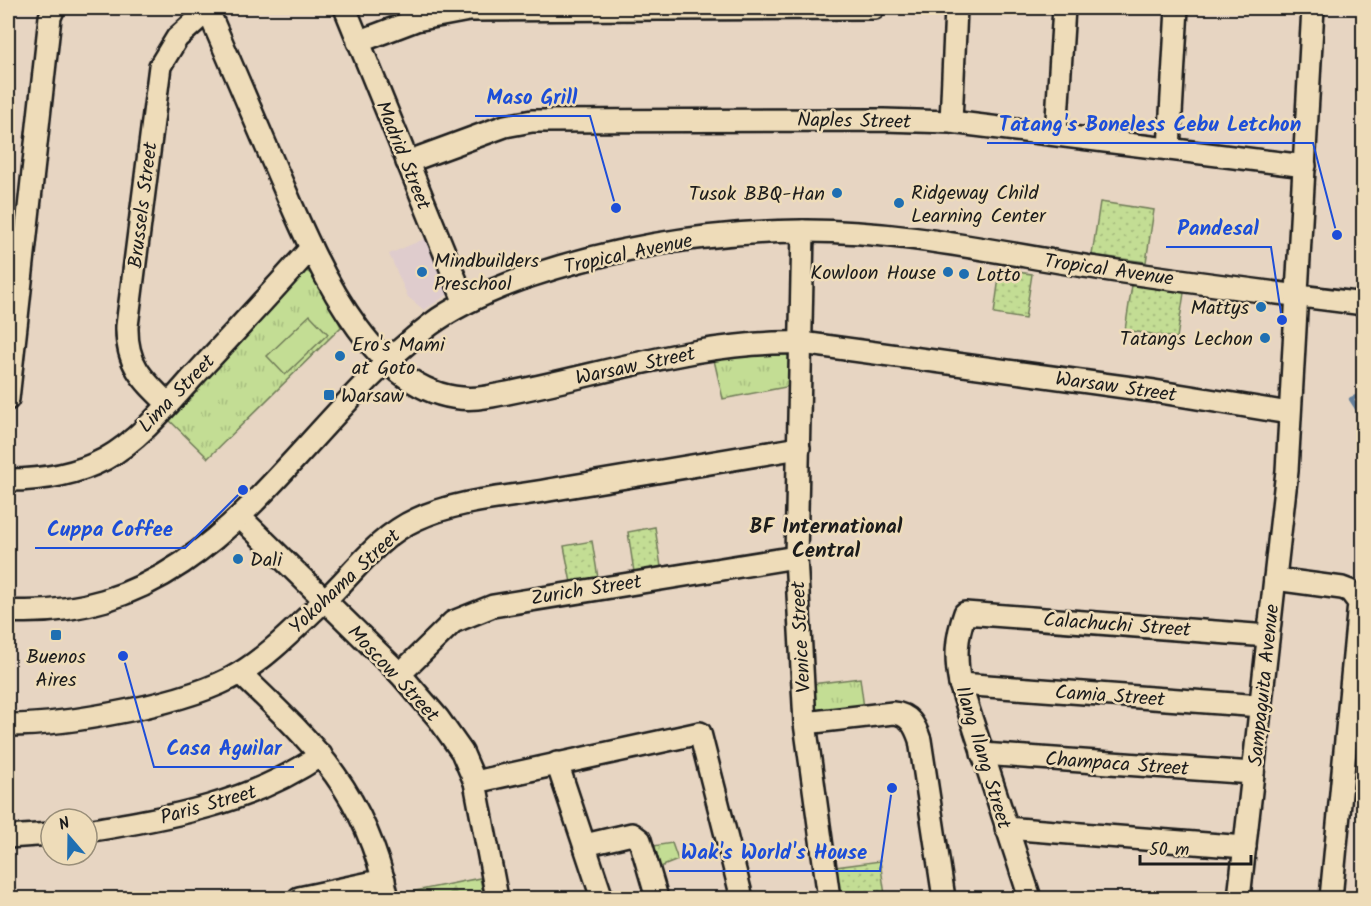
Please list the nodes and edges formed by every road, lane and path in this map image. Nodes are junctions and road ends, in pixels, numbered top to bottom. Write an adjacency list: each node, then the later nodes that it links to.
1 (54, 8): 22 (street)
2 (345, 8): 9 (street, Madrid Street)
3 (874, 8): 9 (street)
4 (956, 8): 10 (street)
5 (1064, 8): 11 (street)
6 (1177, 8): 12 (street)
7 (1313, 8): 14 (street, Sampaguita Avenue)
8 (208, 9): 16 (street, Warsaw Street); 23 (street, Brussels Street)
9 (358, 42): 13 (street, Madrid Street)
10 (951, 122): 11 (street, Naples Street); 13 (street, Naples Street)
11 (1056, 134): 12 (street, Naples Street)
12 (1169, 149): 14 (street, Naples Street)
13 (407, 162): 18 (street, Madrid Street)
14 (1305, 166): 17 (street, Sampaguita Avenue)
15 (803, 231): 17 (street, Tropical Avenue); 18 (street, Tropical Avenue); 20 (street, Venice Street)
16 (311, 248): 21 (street, Warsaw Street); 23 (street, Lima Street)
17 (1297, 295): 19 (street, Tropical Avenue); 24 (street, Sampaguita Avenue)
18 (465, 303): 21 (street, Tropical Avenue)
19 (1364, 304)
20 (802, 343): 21 (street, Warsaw Street); 24 (street, Warsaw Street); 25 (street, Venice Street)
21 (387, 360): 27 (street, Tropical Avenue)
22 (8, 399)
23 (168, 404): 26 (street, Lima Street)
24 (1289, 413): 29 (street, Sampaguita Avenue)
25 (799, 448): 28 (street, Venice Street); 30 (street, Yokohama Street)
26 (8, 480)
27 (240, 517): 30 (street, Moscow Street); 31 (street, Tropical Avenue)
28 (796, 557): 35 (street, Zurich Street); 39 (street, Venice Street)
29 (1275, 579): 33 (street, Sampaguita Avenue); 38 (street)
30 (324, 601): 34 (street, Yokohama Street); 35 (street, Moscow Street)
31 (8, 611)
32 (965, 613): 33 (street, Calachuchi Street); 36 (street, Ilang Ilang Street)
33 (1268, 636): 37 (street, Sampaguita Avenue)
34 (240, 674): 40 (street, Yokohama Street); 41 (street)
35 (400, 674): 45 (street, Moscow Street)
36 (960, 684): 37 (street, Camia Street); 42 (street, Ilang Ilang Street)
37 (1260, 706): 44 (street, Sampaguita Avenue)
38 (1357, 709): 62 (street)
39 (805, 723): 58 (street, Venice Street); 59 (street)
40 (8, 725)
41 (321, 754): 47 (street, Paris Street); 52 (street)
42 (982, 754): 44 (street, Champaca Street); 46 (street, Ilang Ilang Street)
43 (557, 763): 45 (street); 50 (street); 57 (street)
44 (1253, 773): 51 (street, Sampaguita Avenue)
45 (475, 782): 54 (street, Moscow Street)
46 (1006, 828): 51 (street); 60 (street, Ilang Ilang Street)
47 (99, 829)
48 (39, 835): 49 (street)
49 (8, 837)
50 (585, 845): 55 (street); 56 (street)
51 (1245, 847): 61 (street, Sampaguita Avenue)
52 (386, 889): 53 (street)
53 (299, 898)
54 (497, 898)
55 (602, 898)
56 (657, 898)
57 (742, 898)
58 (829, 898)
59 (944, 898)
60 (1030, 898)
61 (1239, 898)
62 (1331, 898)

